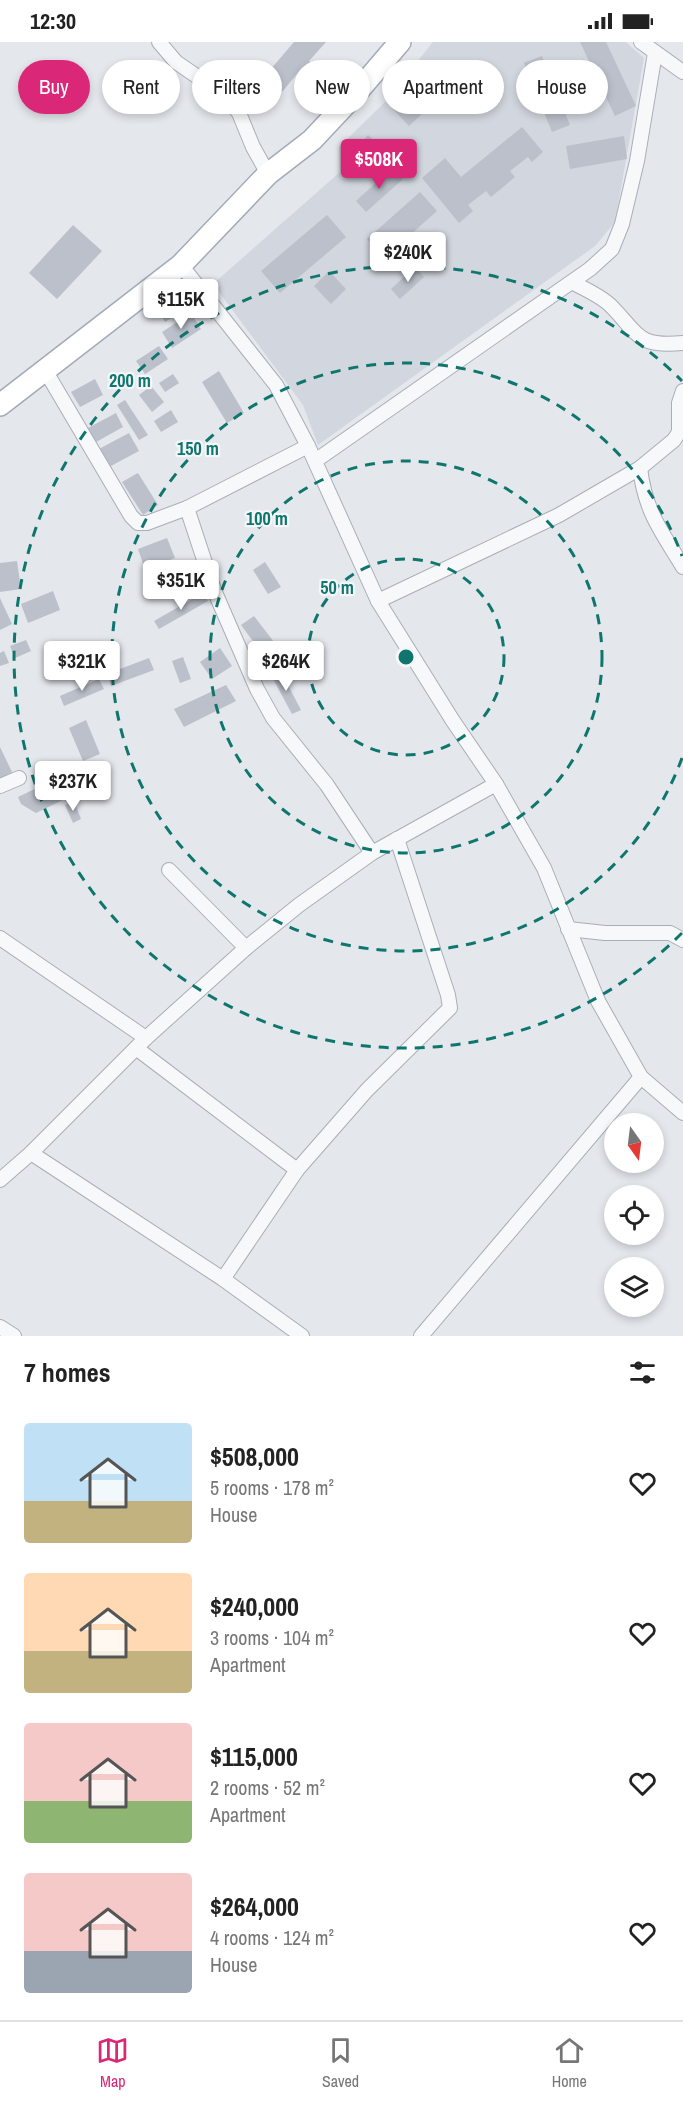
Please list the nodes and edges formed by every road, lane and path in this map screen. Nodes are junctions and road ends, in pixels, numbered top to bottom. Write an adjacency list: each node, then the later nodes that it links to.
1 (159, 42): 6 (street)
2 (400, 42): 6 (main road)
3 (641, 42): 4 (street)
4 (655, 53): 5 (street); 8 (street)
5 (683, 72)
6 (268, 174): 7 (main road)
7 (181, 265): 10 (main road); 13 (street)
8 (572, 282): 9 (street); 14 (street)
9 (683, 343)
10 (45, 370): 12 (main road); 16 (street)
11 (683, 391): 15 (street)
12 (0, 405)
13 (308, 446): 14 (street); 16 (street)
14 (315, 461): 18 (street)
15 (640, 468): 17 (street); 18 (street)
16 (187, 508): 23 (street)
17 (683, 567)
18 (378, 601): 20 (street)
19 (19, 778): 21 (street)
20 (496, 784): 22 (street); 25 (street)
21 (0, 786)
22 (397, 839): 23 (street); 33 (street)
23 (372, 853): 28 (street)
24 (169, 870): 28 (street)
25 (568, 929): 27 (street); 30 (street)
26 (0, 938): 29 (street)
27 (683, 940)
28 (246, 948): 29 (street)
29 (141, 1043): 32 (street); 33 (street)
30 (641, 1077): 31 (street); 39 (street)
31 (683, 1113)
32 (31, 1153): 34 (street); 35 (street)
33 (297, 1170): 35 (street)
34 (0, 1180)
35 (223, 1279): 38 (street)
36 (0, 1327): 37 (street)
37 (14, 1336)
38 (302, 1336)
39 (421, 1336)

